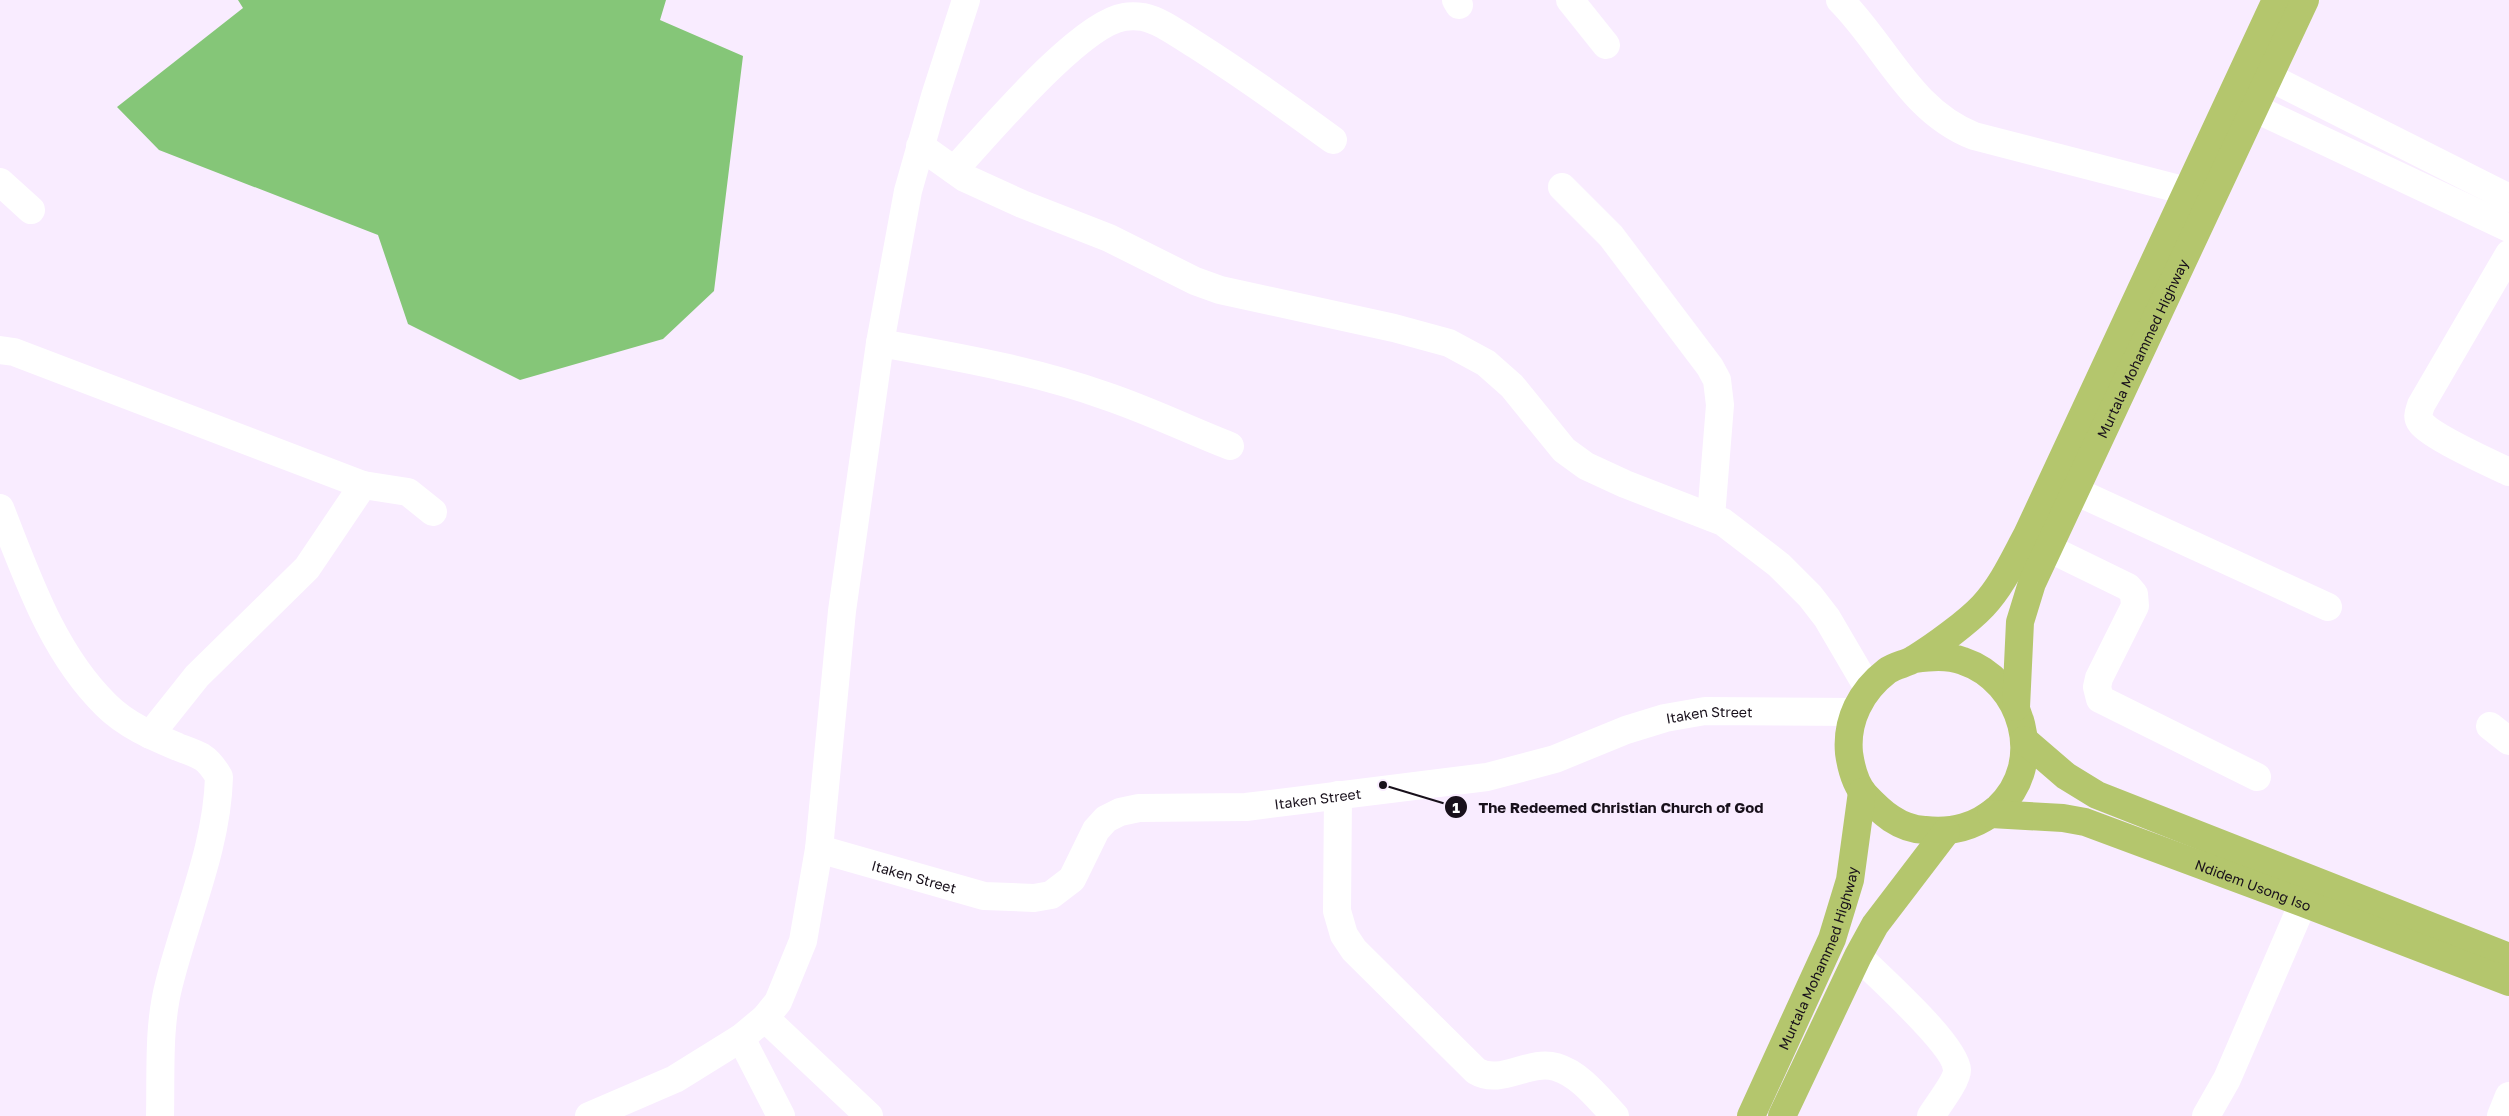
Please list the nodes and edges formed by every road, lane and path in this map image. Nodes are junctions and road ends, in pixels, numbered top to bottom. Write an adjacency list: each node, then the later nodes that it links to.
1 (966, 0): 10 (street)
2 (1570, 0): 6 (street)
3 (1840, 0): 14 (street)
4 (2276, 0): 14 (highway, Murtala Mohammed Highway)
5 (2305, 0): 7 (highway, Murtala Mohammed Highway)
6 (1606, 45)
7 (2269, 77): 8 (highway, Murtala Mohammed Highway); 15 (street)
8 (2254, 108): 17 (street); 24 (highway, Murtala Mohammed Highway)
9 (1333, 140): 11 (street)
10 (920, 146): 11 (street); 19 (street)
11 (954, 170): 27 (street)
12 (0, 182): 16 (street)
13 (1562, 187): 27 (street)
14 (2187, 191): 30 (highway, Murtala Mohammed Highway)
15 (2509, 198)
16 (31, 210)
17 (2509, 228)
18 (2509, 254): 22 (street)
19 (880, 343): 21 (street); 41 (street)
20 (0, 350): 23 (street)
21 (1230, 446)
22 (2509, 472)
23 (363, 486): 26 (street); 34 (street)
24 (2075, 491): 28 (highway, Murtala Mohammed Highway); 29 (street)
25 (0, 508): 34 (street)
26 (433, 512)
27 (1711, 517): 31 (street)
28 (2048, 548): 32 (highway, Murtala Mohammed Highway); 36 (street)
29 (2328, 607)
30 (1914, 659): 31 (highway); 32 (highway)
31 (1868, 688): 33 (highway)
32 (2016, 707): 35 (highway)
33 (1854, 712): 37 (highway); 38 (street, Itaken Street)
34 (150, 735): 49 (street)
35 (2024, 740): 39 (highway); 44 (highway, Ndidem Usong Iso)
36 (2258, 777)
37 (1862, 792): 40 (highway); 54 (highway, Murtala Mohammed Highway)
38 (1338, 795): 41 (street, Itaken Street); 53 (street)
39 (1991, 814): 40 (highway); 42 (highway, Ndidem Usong Iso)
40 (1946, 832): 43 (highway)
41 (818, 849): 46 (street)
42 (2304, 903): 45 (highway, Ndidem Usong Iso); 57 (street)
43 (1858, 956): 55 (highway); 56 (street)
44 (2509, 957)
45 (2509, 982)
46 (765, 1018): 47 (street); 52 (street)
47 (741, 1038): 50 (street); 51 (street)
48 (2509, 1096): 58 (street)
49 (160, 1116)
50 (589, 1116)
51 (781, 1116)
52 (869, 1116)
53 (1615, 1116)
54 (1751, 1116)
55 (1782, 1116)
56 (1931, 1116)
57 (2206, 1116)
58 (2501, 1116)

